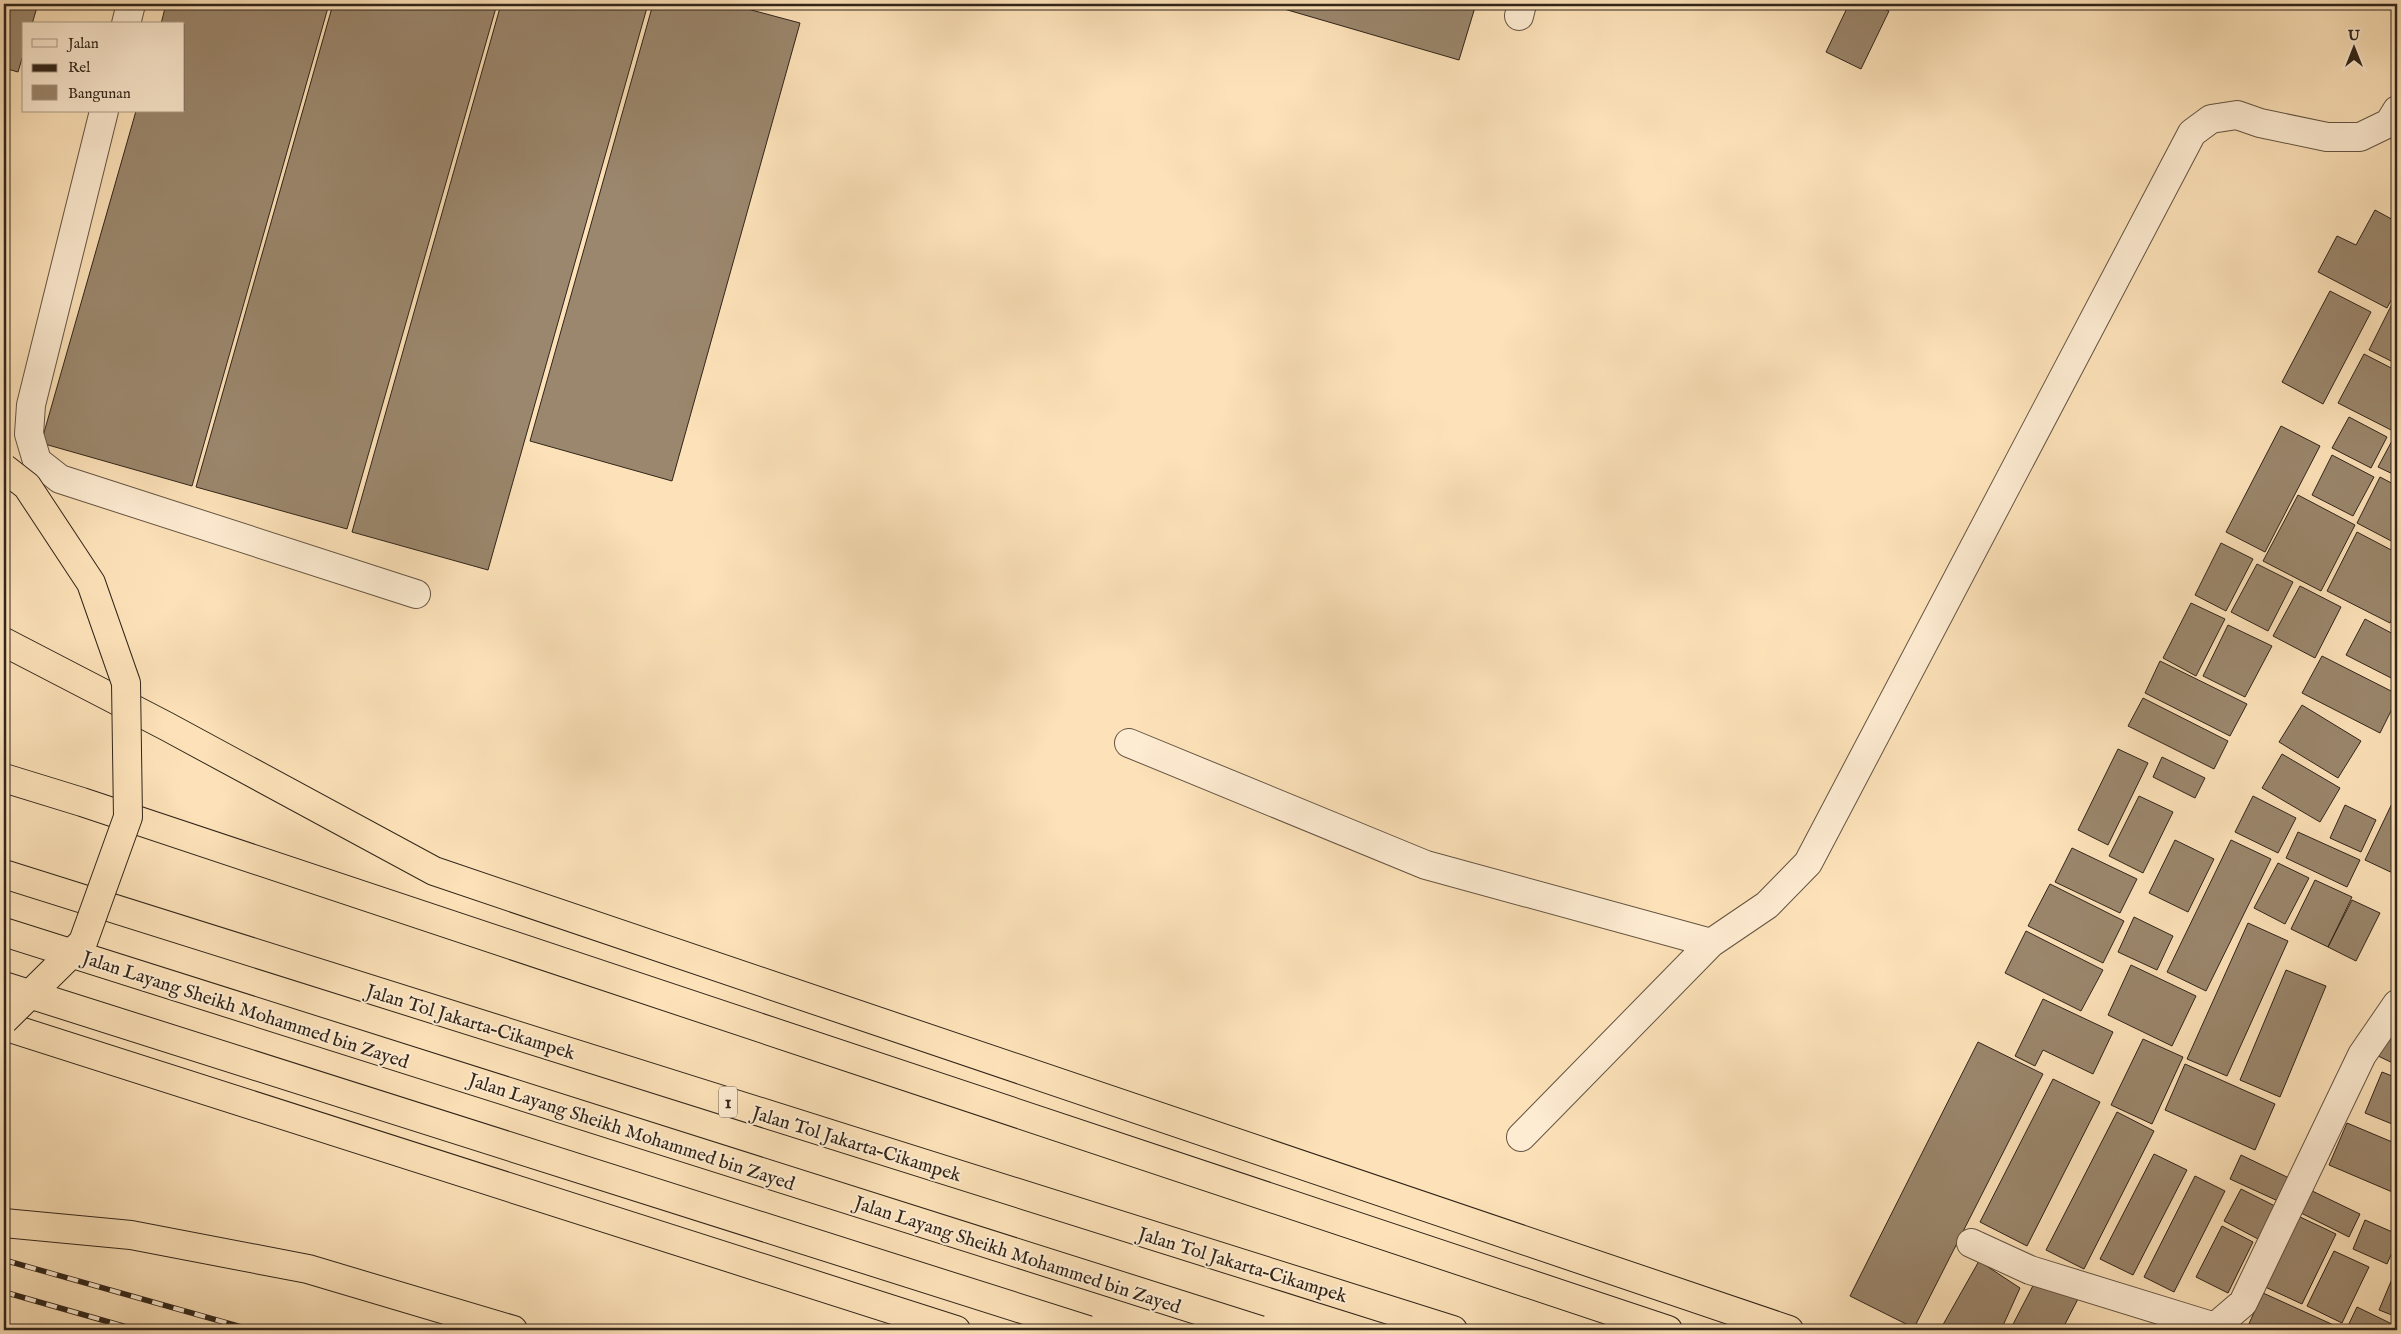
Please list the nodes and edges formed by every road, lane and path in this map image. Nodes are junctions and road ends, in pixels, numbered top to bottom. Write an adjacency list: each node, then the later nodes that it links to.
1 (131, 4): 2 (street)
2 (126, 22)
3 (2397, 110): 12 (street)
4 (104, 112): 6 (street)
5 (4, 468): 15 (highway, bridge)
6 (416, 594)
7 (4, 642): 26 (highway)
8 (1129, 743): 12 (street)
9 (4, 778): 25 (highway)
10 (4, 874): 24 (highway, Jalan Tol Jakarta–Cikampek / 1)
11 (4, 932): 23 (highway, Jalan Layang Sheikh Mohammed bin Zayed, bridge)
12 (1711, 943): 17 (street)
13 (4, 986): 22 (highway, bridge)
14 (2397, 1004): 19 (street)
15 (4, 1020)
16 (4, 1026): 21 (highway)
17 (1522, 1137)
18 (4, 1223): 20 (highway)
19 (1970, 1243)
20 (513, 1330)
21 (956, 1330)
22 (1088, 1330)
23 (1260, 1330)
24 (1453, 1330)
25 (1668, 1330)
26 (1790, 1330)

